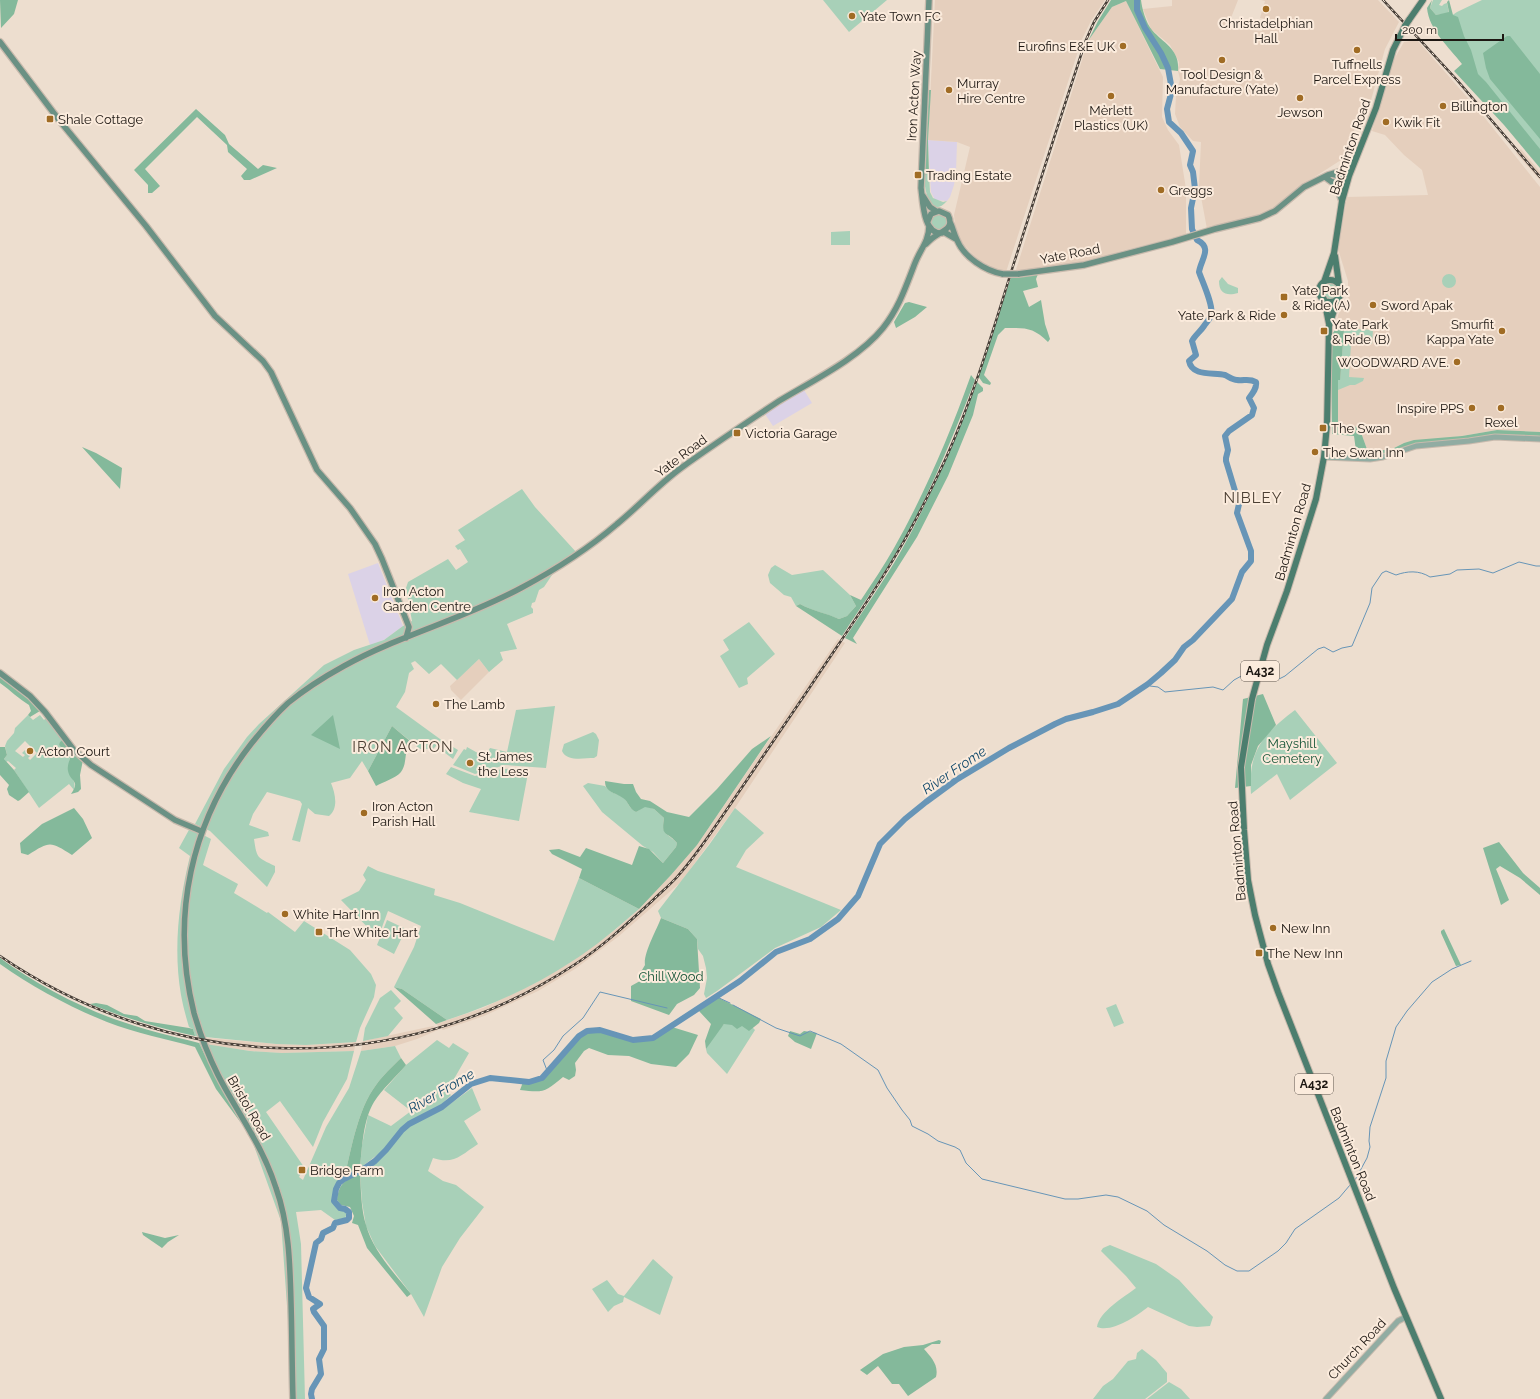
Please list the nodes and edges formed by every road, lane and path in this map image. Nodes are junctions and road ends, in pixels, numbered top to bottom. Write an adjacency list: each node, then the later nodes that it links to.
1 (930, 0): 9 (main road, Iron Acton Way)
2 (1423, 0): 4 (main road, Badminton Road, bridge)
3 (0, 42): 25 (main road)
4 (1354, 160): 5 (main road, Yate Road); 8 (main road, Badminton Road)
5 (1332, 174): 6 (main road, Yate Road); 8 (main road)
6 (1325, 177): 7 (main road); 15 (main road, Yate Road, bridge)
7 (1333, 182): 8 (main road); 10 (main road)
8 (1347, 182): 10 (main road, Badminton Road)
9 (922, 194): 11 (main road); 13 (main road, Iron Acton Way)
10 (1342, 201): 17 (main road, Badminton Road)
11 (936, 211): 12 (main road); 13 (main road)
12 (950, 222): 14 (main road); 15 (main road, Yate Road)
13 (928, 224): 14 (main road); 16 (main road, Yate Road)
14 (943, 232): 15 (main road, Yate Road); 16 (main road, Yate Road)
15 (956, 239)
16 (925, 245): 25 (main road, Yate Road)
17 (1334, 253): 18 (main road, Badminton Road); 19 (main road, Badminton Road)
18 (1324, 282): 19 (main road); 21 (main road)
19 (1339, 284): 20 (main road)
20 (1338, 298): 21 (main road); 22 (main road, Badminton Road / A432)
21 (1324, 299): 22 (main road, Badminton Road / A432)
22 (1329, 326): 24 (main road, Badminton Road / A432)
23 (1540, 439): 24 (street)
24 (1324, 457): 28 (main road, Badminton Road / A432)
25 (406, 638): 27 (main road, Yate Road)
26 (0, 673): 27 (main road)
27 (201, 831): 29 (main road, Bristol Road)
28 (1406, 1316): 30 (street, Church Road); 31 (main road, Badminton Road / A432)
29 (293, 1399)
30 (1326, 1399)
31 (1441, 1399)

